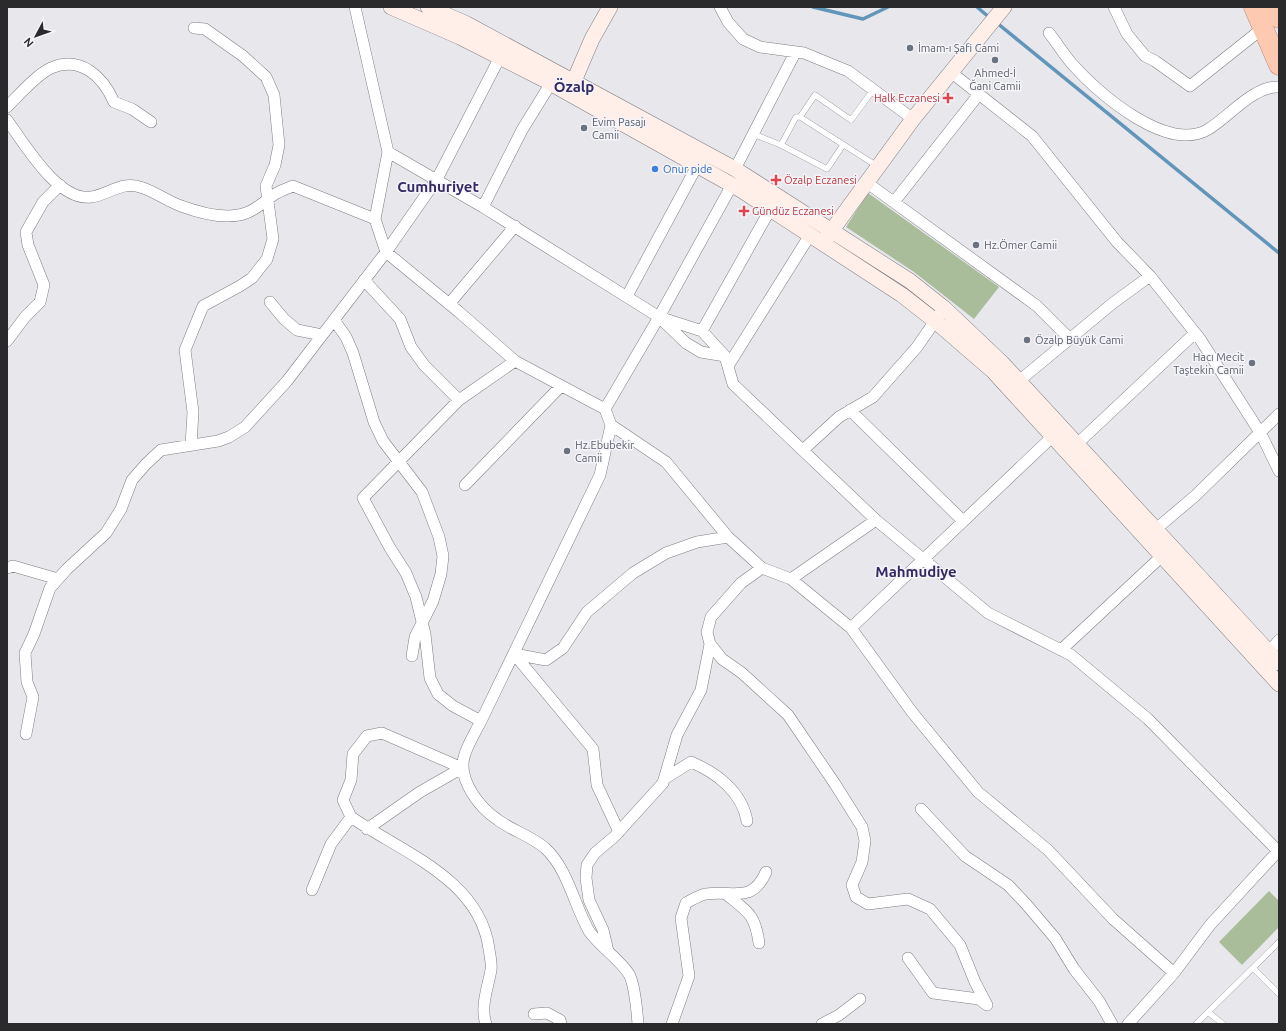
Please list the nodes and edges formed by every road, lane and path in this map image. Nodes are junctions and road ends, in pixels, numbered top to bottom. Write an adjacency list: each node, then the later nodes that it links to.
1 (355, 7): 30 (street)
2 (391, 7): 14 (main road)
3 (428, 7): 18 (main road)
4 (610, 7): 18 (main road)
5 (720, 7): 13 (street)
6 (1114, 7): 10 (street)
7 (1254, 7): 10 (highway)
8 (1274, 7): 10 (highway)
9 (1003, 9): 16 (main road)
10 (1271, 23): 15 (highway)
11 (194, 28): 38 (street)
12 (1050, 33): 19 (street)
13 (795, 52): 20 (street); 27 (street)
14 (500, 57): 17 (main road); 34 (street)
15 (1279, 65)
16 (952, 73): 21 (street); 24 (main road)
17 (551, 83): 18 (main road); 40 (street)
18 (570, 87): 31 (main road); 33 (main road)
19 (1279, 87)
20 (873, 90): 23 (lane); 24 (street)
21 (979, 94): 39 (street); 48 (street)
22 (7, 107): 26 (street)
23 (800, 117): 28 (lane); 29 (lane)
24 (913, 119): 32 (main road)
25 (7, 120): 37 (street)
26 (151, 122)
27 (753, 134): 29 (lane); 33 (street)
28 (843, 144): 29 (lane); 32 (lane)
29 (781, 145)
30 (388, 152): 34 (street); 42 (street)
31 (697, 166): 36 (main road); 50 (street)
32 (878, 166): 35 (main road)
33 (735, 169): 44 (main road)
34 (437, 179): 40 (street); 47 (street)
35 (866, 182): 39 (street); 44 (main road)
36 (732, 185): 41 (main road); 54 (street)
37 (60, 186): 38 (street); 61 (street)
38 (268, 200): 42 (street); 74 (street)
39 (894, 202): 60 (street)
40 (483, 207): 43 (street)
41 (770, 208): 45 (main road); 57 (street)
42 (375, 219): 47 (street)
43 (515, 226): 50 (street); 52 (street)
44 (832, 229): 46 (main road); 53 (main road)
45 (810, 235): 46 (main road); 62 (street)
46 (823, 243): 56 (main road)
47 (386, 252): 49 (street); 52 (street)
48 (1150, 276): 58 (street); 60 (street)
49 (364, 280): 55 (street); 66 (street)
50 (627, 296): 54 (street)
51 (270, 302): 59 (street)
52 (449, 304): 63 (street)
53 (944, 308): 56 (street); 64 (main road)
54 (659, 316): 57 (street); 62 (street); 67 (street)
55 (334, 320): 59 (street); 76 (street)
56 (934, 320): 68 (street); 72 (main road)
57 (702, 331): 62 (street)
58 (1195, 333): 71 (street); 73 (street)
59 (322, 336): 74 (street)
60 (1070, 339): 64 (street)
61 (7, 341)
62 (727, 361): 75 (street)
63 (514, 362): 65 (street); 66 (street)
64 (1019, 381): 73 (main road)
65 (561, 386): 67 (street); 78 (street)
66 (460, 400): 76 (street)
67 (605, 409): 70 (street)
68 (850, 410): 75 (street); 80 (street)
69 (1279, 414): 71 (street)
70 (611, 425): 82 (street); 95 (street)
71 (1261, 434): 77 (street); 81 (street)
72 (1053, 436): 80 (street); 83 (main road)
73 (1077, 444): 81 (main road)
74 (191, 445): 87 (street)
75 (803, 450): 79 (street)
76 (399, 462): 89 (street); 89 (street)
77 (1279, 471)
78 (465, 485)
79 (876, 520): 84 (street); 88 (street)
80 (963, 521): 84 (street)
81 (1156, 529): 83 (street); 94 (main road)
82 (728, 537): 86 (street); 95 (street)
83 (1162, 556): 93 (street); 98 (main road)
84 (923, 559): 90 (street); 93 (street)
85 (7, 568): 87 (street)
86 (762, 568): 88 (street); 92 (street)
87 (58, 579): 100 (street)
88 (791, 579): 90 (street)
89 (422, 625): 96 (street); 99 (street)
90 (851, 628): 117 (street)
91 (1279, 640): 94 (street)
92 (710, 644): 102 (street); 115 (street)
93 (1061, 650): 108 (street)
94 (1269, 652): 97 (main road)
95 (514, 654): 99 (street); 107 (street)
96 (412, 656)
97 (1279, 663)
98 (1279, 684)
99 (481, 721): 101 (street)
100 (26, 734)
101 (462, 768): 104 (street); 106 (street); 114 (street)
102 (664, 779): 105 (street); 107 (street)
103 (921, 809): 127 (street)
104 (351, 817): 106 (street); 110 (street)
105 (747, 821)
106 (367, 829): 122 (street)
107 (619, 832): 114 (street)
108 (1279, 850): 117 (street)
109 (766, 872): 111 (street)
110 (312, 890)
111 (726, 894): 113 (street); 125 (street)
112 (1279, 942): 116 (lane)
113 (759, 943)
114 (608, 952): 124 (street)
115 (908, 958)
116 (1253, 968): 118 (lane); 120 (lane)
117 (1174, 973): 128 (street)
118 (1279, 994)
119 (860, 999): 126 (street)
120 (1208, 1012): 129 (lane); 130 (lane)
121 (534, 1014): 123 (street)
122 (486, 1024)
123 (561, 1024)
124 (638, 1024)
125 (672, 1024)
126 (822, 1024)
127 (1112, 1024)
128 (1128, 1024)
129 (1196, 1024)
130 (1223, 1024)

